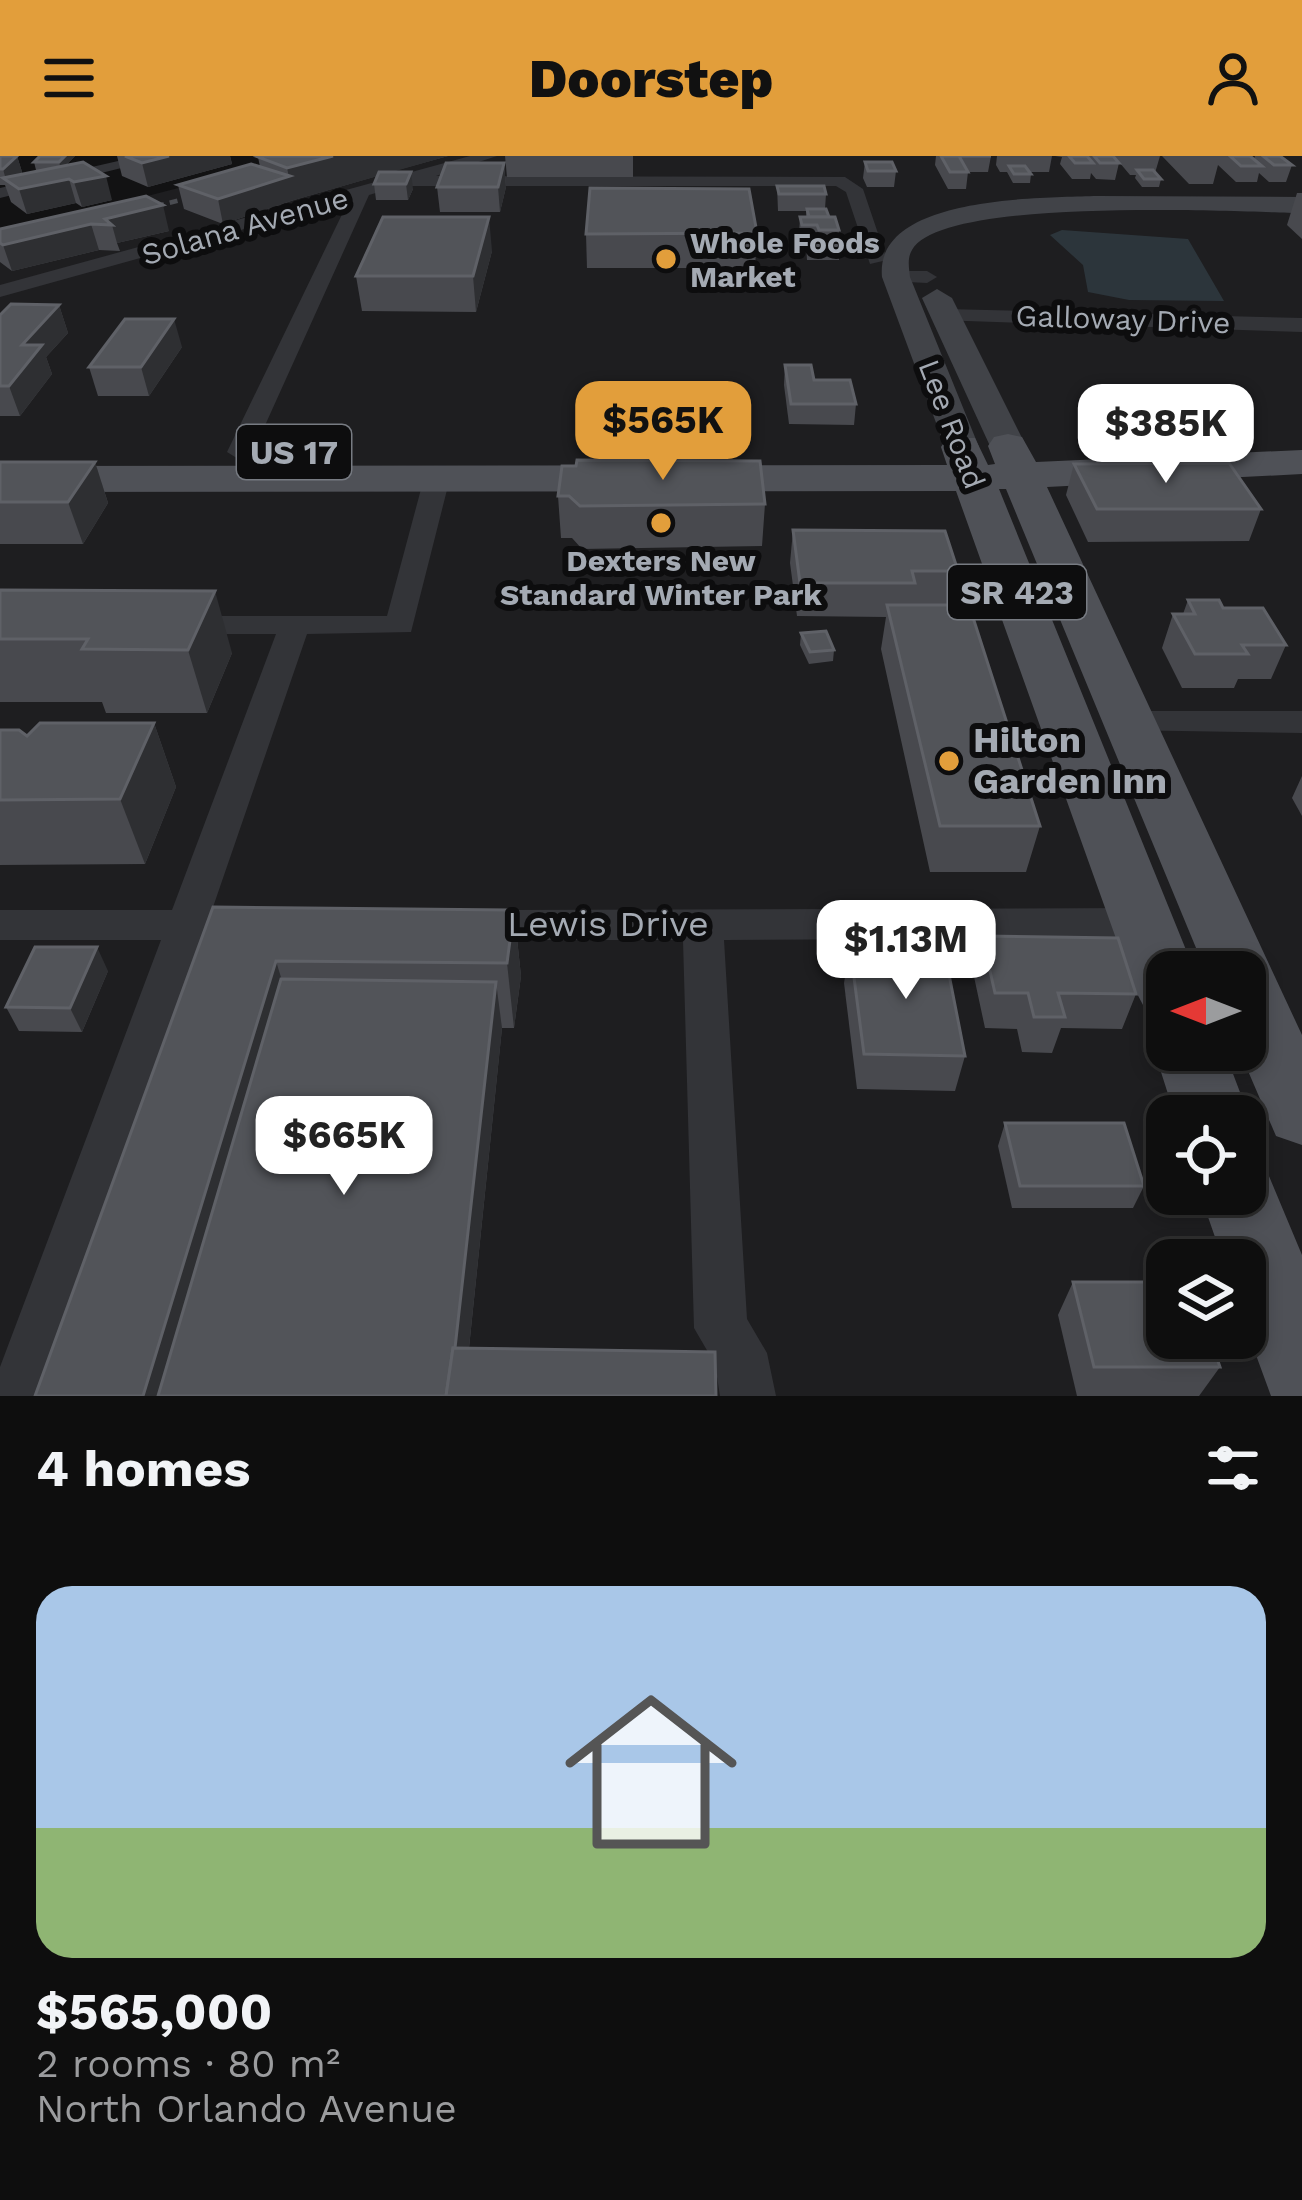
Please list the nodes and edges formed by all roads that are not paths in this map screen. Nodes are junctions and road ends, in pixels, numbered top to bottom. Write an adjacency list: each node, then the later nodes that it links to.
1 (113, 156): 5 (street)
2 (162, 156): 5 (street)
3 (489, 156): 7 (street, Solana Avenue)
4 (657, 156): 6 (street)
5 (97, 173): 9 (street)
6 (681, 181): 7 (street); 13 (street)
7 (396, 182): 8 (street, Solana Avenue)
8 (362, 191): 11 (street, Solana Avenue); 12 (street)
9 (0, 193)
10 (1302, 208): 13 (street)
11 (254, 223): 12 (street); 14 (street, Solana Avenue)
12 (343, 234): 18 (street)
13 (900, 271): 15 (street, Lee Road); 21 (street, Lee Road)
14 (0, 291)
15 (945, 315): 16 (street, Galloway Drive); 21 (street, Lee Road)
16 (1302, 325)
17 (1302, 443): 21 (main road, US 17)
18 (240, 452): 19 (main road, US 17); 20 (main road, US 17)
19 (587, 452): 21 (main road, US 17); 24 (main road)
20 (0, 454)
21 (991, 462): 22 (main road, US 17); 24 (main road, US 17); 28 (main road, Lee Road / SR 423); 30 (main road, Lee Road / SR 423)
22 (1302, 462)
23 (437, 478): 24 (main road, US 17); 25 (main road, US 17); 27 (street)
24 (486, 478)
25 (0, 479)
26 (134, 625): 27 (street)
27 (295, 625): 33 (street)
28 (1132, 722): 29 (street); 38 (main road, Lee Road / SR 423)
29 (1302, 722)
30 (1145, 923): 31 (street, Lewis Drive); 36 (main road, Lee Road / SR 423); 37 (main road)
31 (703, 924): 35 (street, Lewis Drive); 44 (street)
32 (0, 925): 33 (street)
33 (187, 925): 34 (street); 43 (street)
34 (299, 925)
35 (440, 925)
36 (1155, 951)
37 (1197, 951)
38 (1226, 951)
39 (1266, 1039): 40 (main road, Lee Road / SR 423)
40 (1302, 1113)
41 (1248, 1215): 42 (main road)
42 (1302, 1365)
43 (17, 1396)
44 (748, 1396)

